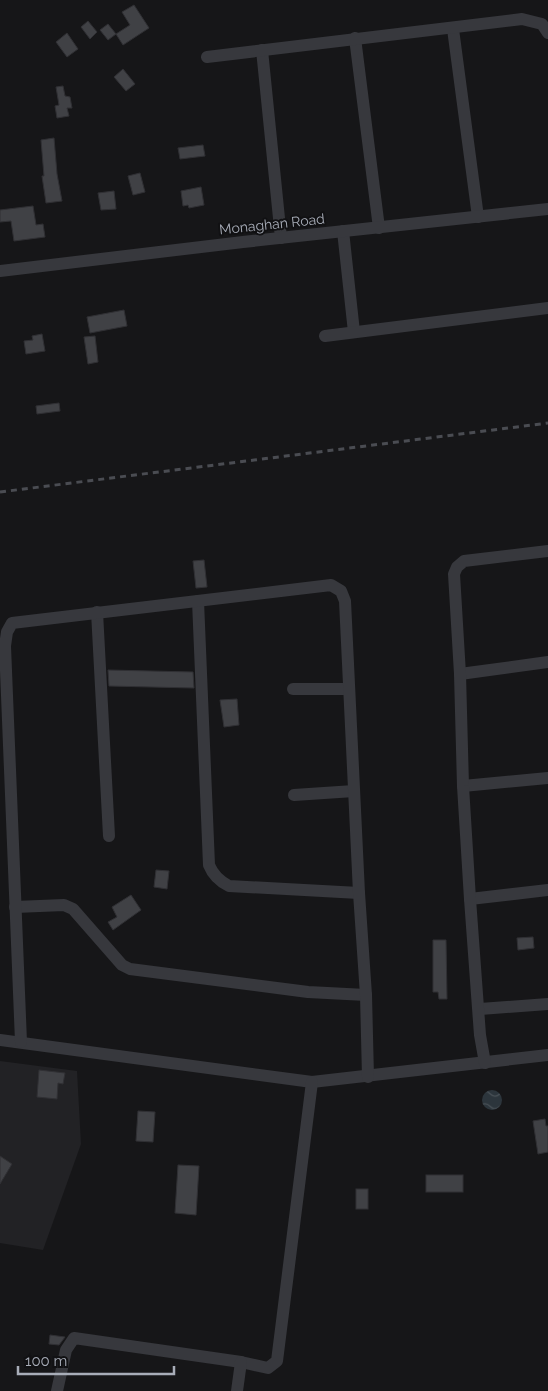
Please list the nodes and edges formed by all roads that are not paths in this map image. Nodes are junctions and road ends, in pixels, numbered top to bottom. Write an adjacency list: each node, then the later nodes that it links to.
1 (453, 28): 2 (street); 3 (street); 7 (street)
2 (548, 32)
3 (354, 38): 4 (street); 8 (street)
4 (262, 50): 5 (street); 10 (street)
5 (207, 57)
6 (548, 210): 7 (street, Monaghan Road)
7 (478, 217): 8 (street, Monaghan Road)
8 (379, 228): 9 (street, Monaghan Road)
9 (343, 231): 10 (street, Monaghan Road); 13 (street)
10 (282, 238): 11 (street, Monaghan Road)
11 (0, 271)
12 (548, 308): 13 (street)
13 (354, 332): 14 (street)
14 (325, 336)
15 (548, 551): 19 (street)
16 (198, 601): 17 (street); 21 (street); 28 (street)
17 (97, 612): 26 (street); 30 (street)
18 (548, 662): 19 (street)
19 (460, 674): 23 (street)
20 (293, 689): 21 (street)
21 (349, 689): 24 (street)
22 (548, 778): 23 (street)
23 (463, 786): 29 (street)
24 (354, 791): 25 (street); 28 (street)
25 (294, 795)
26 (109, 836)
27 (548, 890): 29 (street)
28 (359, 893): 31 (street)
29 (470, 899): 33 (street)
30 (15, 907): 31 (street); 35 (street)
31 (366, 995): 38 (street)
32 (548, 1004): 33 (street)
33 (480, 1009): 37 (street)
34 (0, 1040): 35 (street)
35 (21, 1042): 39 (street)
36 (548, 1055): 37 (street)
37 (484, 1063): 38 (street)
38 (368, 1077): 39 (street)
39 (312, 1082): 40 (street)
40 (241, 1362): 41 (street); 42 (street)
41 (57, 1391)
42 (237, 1391)

